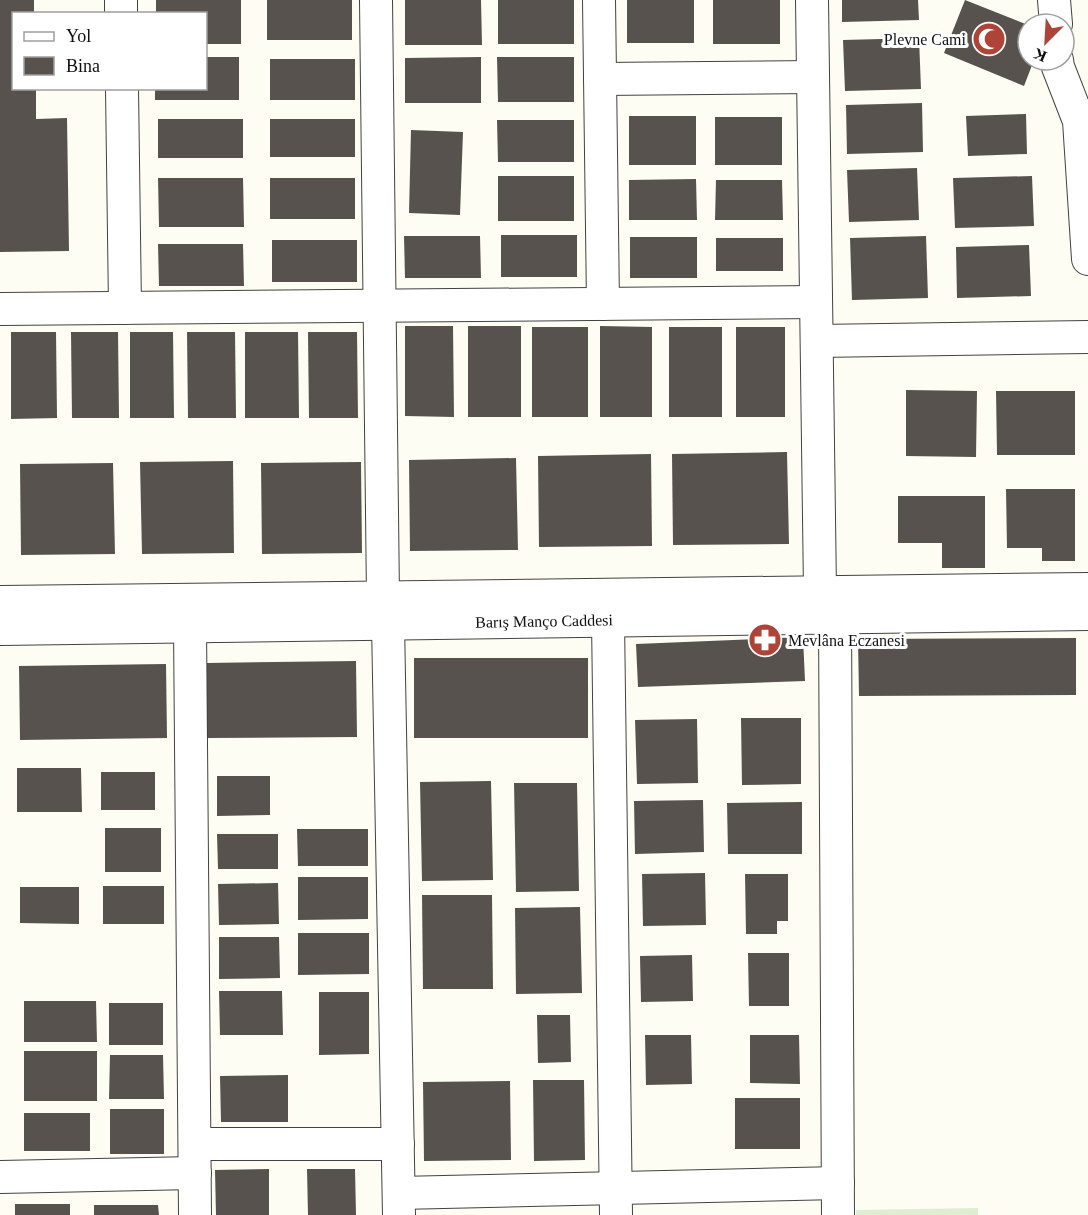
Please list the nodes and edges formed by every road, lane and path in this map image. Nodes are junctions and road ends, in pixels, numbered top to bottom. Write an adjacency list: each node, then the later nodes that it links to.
1 (376, 0): 12 (street)
2 (599, 0): 6 (street)
3 (812, 0): 5 (street)
4 (1061, 72): 8 (street)
5 (813, 77): 6 (street); 10 (street)
6 (600, 79): 11 (street)
7 (122, 90): 13 (street)
8 (1085, 112): 9 (street)
9 (1088, 259)
10 (816, 302): 11 (street); 16 (street)
11 (603, 304): 12 (street)
12 (380, 305): 13 (street); 20 (street)
13 (125, 308): 14 (street)
14 (0, 309)
15 (1088, 337): 16 (street)
16 (817, 341): 19 (street)
17 (1088, 589): 19 (street, Barış Manço Caddesi)
18 (0, 602): 20 (street, Barış Manço Caddesi)
19 (827, 604): 20 (street, Barış Manço Caddesi); 21 (street, Barış Manço Caddesi); 22 (street, Barış Manço Caddesi); 28 (street)
20 (386, 611): 22 (street, Barış Manço Caddesi); 23 (street, Barış Manço Caddesi); 25 (street)
21 (1088, 614)
22 (608, 620): 29 (street)
23 (190, 626): 24 (street, Barış Manço Caddesi); 26 (street)
24 (0, 628)
25 (398, 1144): 26 (street); 30 (street)
26 (195, 1159): 27 (street); 31 (street)
27 (0, 1177)
28 (838, 1183): 29 (street); 32 (street)
29 (615, 1201): 30 (street)
30 (399, 1204)
31 (195, 1215)
32 (838, 1215)

